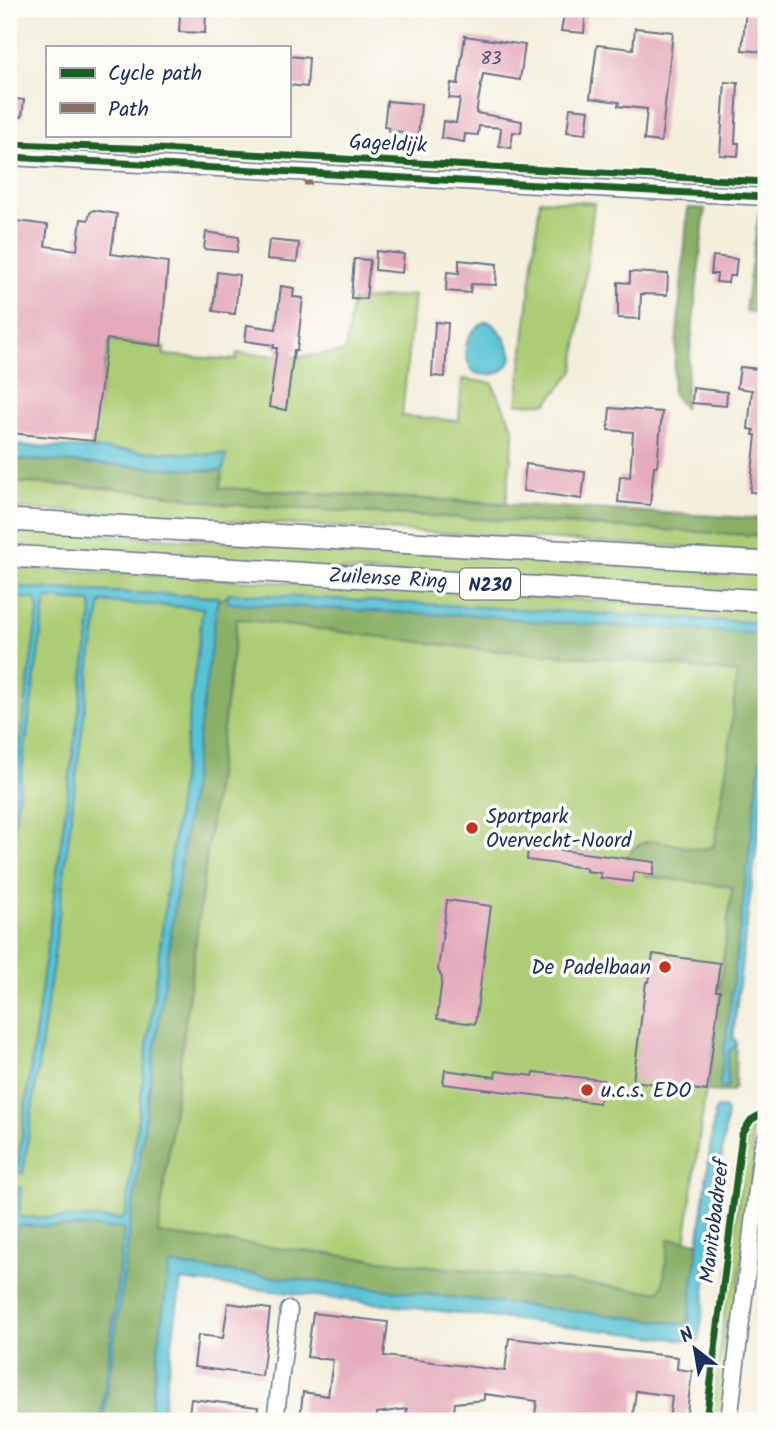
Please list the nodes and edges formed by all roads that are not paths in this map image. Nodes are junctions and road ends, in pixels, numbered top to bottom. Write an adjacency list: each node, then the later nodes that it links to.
1 (9, 157): 2 (street, Gageldijk)
2 (766, 197)
3 (9, 520): 5 (main road, Zuilense Ring / N230)
4 (9, 556): 6 (main road, Zuilense Ring / N230)
5 (766, 563)
6 (766, 601)
7 (766, 1138): 10 (street, Manitobadreef)
8 (289, 1310): 9 (street)
9 (275, 1421)
10 (729, 1421)

